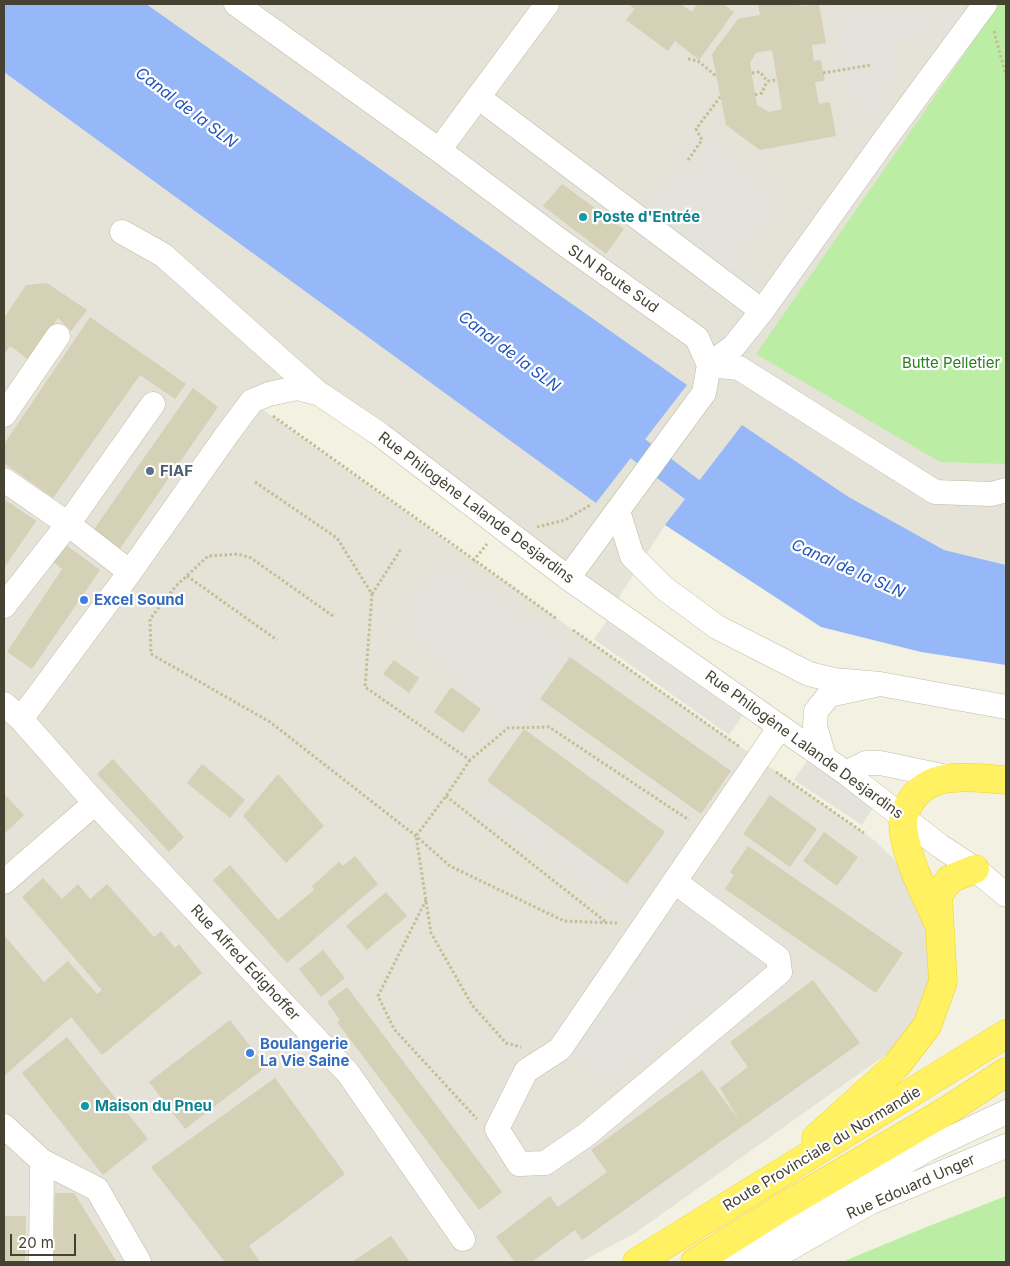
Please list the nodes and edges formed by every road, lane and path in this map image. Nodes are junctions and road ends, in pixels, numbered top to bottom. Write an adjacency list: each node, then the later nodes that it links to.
1 (236, 4): 16 (street, SLN Route Sud)
2 (548, 4): 14 (street)
3 (984, 4): 19 (street)
4 (994, 30): 10 (path)
5 (688, 58): 9 (path)
6 (871, 65): 8 (path)
7 (752, 73): 12 (path)
8 (823, 73)
9 (716, 76)
10 (1006, 76)
11 (776, 80): 12 (path)
12 (767, 81): 13 (path)
13 (755, 95)
14 (478, 97): 16 (street); 19 (street)
15 (720, 97): 17 (path)
16 (439, 150): 21 (street, SLN Route Sud)
17 (688, 160)
18 (122, 232): 22 (street)
19 (762, 311): 21 (street)
20 (58, 336): 25 (street)
21 (709, 365): 28 (street); 30 (street)
22 (320, 394): 23 (street, Rue Philogène Lalande Desjardins); 38 (street, Rue Philogène Lalande Desjardins)
23 (252, 402): 35 (path); 36 (street)
24 (154, 404): 31 (street)
25 (4, 415)
26 (4, 480): 31 (street)
27 (255, 482): 39 (path)
28 (1006, 490)
29 (592, 504): 32 (path)
30 (618, 511): 38 (street); 45 (street)
31 (68, 524): 36 (street); 40 (street)
32 (530, 529)
33 (489, 541): 35 (path)
34 (401, 549): 39 (path)
35 (473, 561): 42 (path)
36 (130, 572): 47 (street)
37 (187, 576): 41 (path); 44 (path); 61 (path)
38 (568, 578): 48 (street, Rue Philogène Lalande Desjardins)
39 (372, 594): 51 (path)
40 (4, 606)
41 (333, 616)
42 (557, 619)
43 (573, 630): 49 (path)
44 (276, 640)
45 (880, 684): 46 (street); 50 (street)
46 (1006, 707)
47 (12, 711): 57 (street, Rue Alfred Edighoffer)
48 (780, 727): 50 (street, Rue Philogène Lalande Desjardins); 59 (street)
49 (746, 751)
50 (824, 757): 53 (street, Rue Philogène Lalande Desjardins)
51 (470, 760): 56 (path); 59 (path)
52 (774, 770): 60 (path)
53 (846, 773): 54 (street); 58 (street, Rue Philogène Lalande Desjardins)
54 (952, 778): 55 (highway); 58 (highway)
55 (1006, 780)
56 (446, 796): 61 (path); 67 (path)
57 (95, 803): 63 (street); 79 (street, Rue Alfred Edighoffer)
58 (903, 816): 62 (street, Rue Philogène Lalande Desjardins); 69 (highway)
59 (709, 833): 64 (street)
60 (864, 833)
61 (416, 836): 66 (path); 67 (path)
62 (975, 869): 65 (street, Rue Philogène Lalande Desjardins); 69 (highway)
63 (4, 882)
64 (674, 882): 68 (street); 75 (street)
65 (1006, 896)
66 (426, 899): 71 (path); 75 (path)
67 (607, 923): 68 (path)
68 (646, 925): 75 (street)
69 (941, 931): 78 (highway)
70 (1006, 1034): 78 (highway, Route Provinciale du Normandie)
71 (524, 1048)
72 (1006, 1072): 83 (highway, Route Provinciale du Normandie)
73 (1006, 1112): 84 (street)
74 (4, 1126): 77 (street)
75 (497, 1129)
76 (1006, 1146): 85 (street, Rue Edouard Unger)
77 (42, 1161): 80 (street); 81 (street)
78 (756, 1189): 82 (highway, Route Provinciale du Normandie)
79 (463, 1239)
80 (40, 1262)
81 (139, 1262)
82 (637, 1262)
83 (695, 1262)
84 (729, 1262)
85 (766, 1262)

